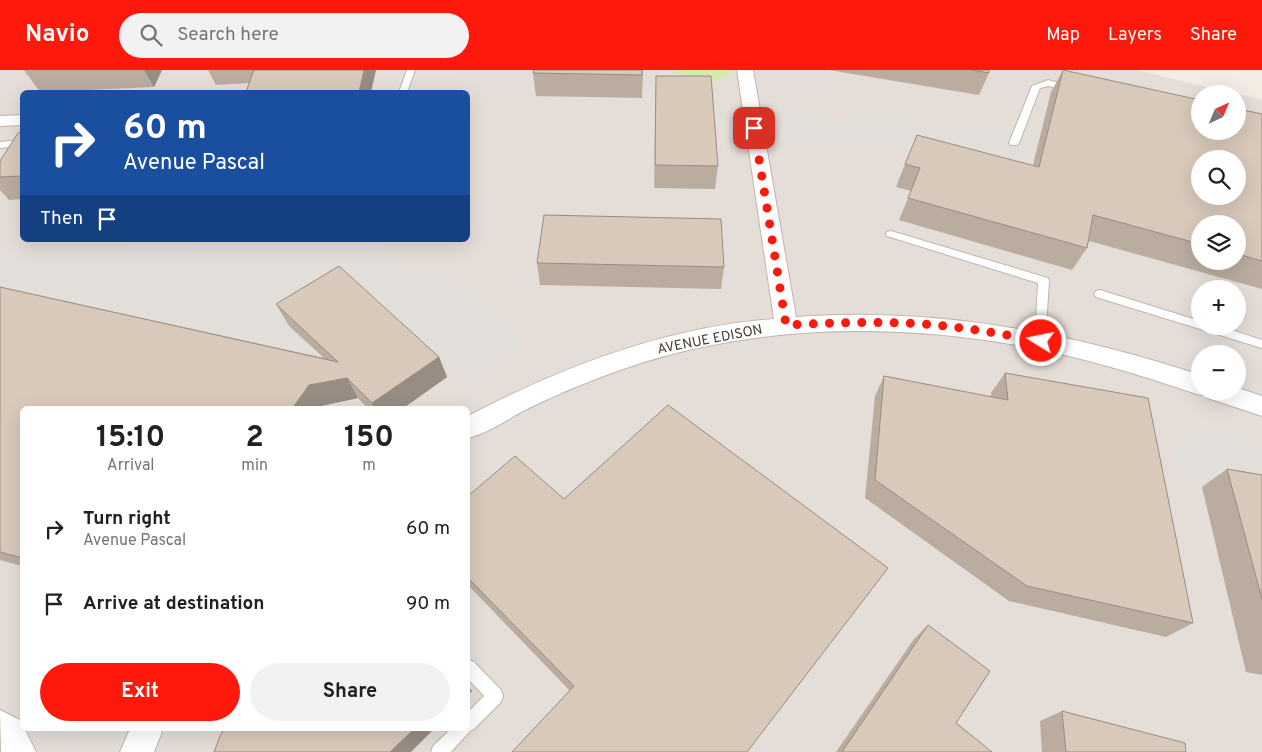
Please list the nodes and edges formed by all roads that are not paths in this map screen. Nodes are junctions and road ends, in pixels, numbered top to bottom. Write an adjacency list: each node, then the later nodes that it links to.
1 (412, 70): 3 (lane)
2 (745, 70): 13 (street)
3 (404, 90)
4 (1084, 91): 7 (lane)
5 (20, 120): 6 (street)
6 (0, 121)
7 (1014, 143)
8 (0, 145): 9 (lane)
9 (20, 148)
10 (891, 234): 15 (lane)
11 (1100, 294): 12 (lane)
12 (1191, 322)
13 (786, 325): 15 (street, AVENUE EDISON); 20 (street, AVENUE EDISON)
14 (1234, 335): 16 (lane)
15 (1041, 341): 17 (street, AVENUE EDISON)
16 (1262, 344)
17 (1191, 383)
18 (1244, 400): 19 (street)
19 (1262, 406)
20 (470, 427)
21 (470, 670): 22 (lane)
22 (470, 722)
23 (146, 731): 25 (street)
24 (460, 731): 26 (lane)
25 (137, 752)
26 (439, 752)

